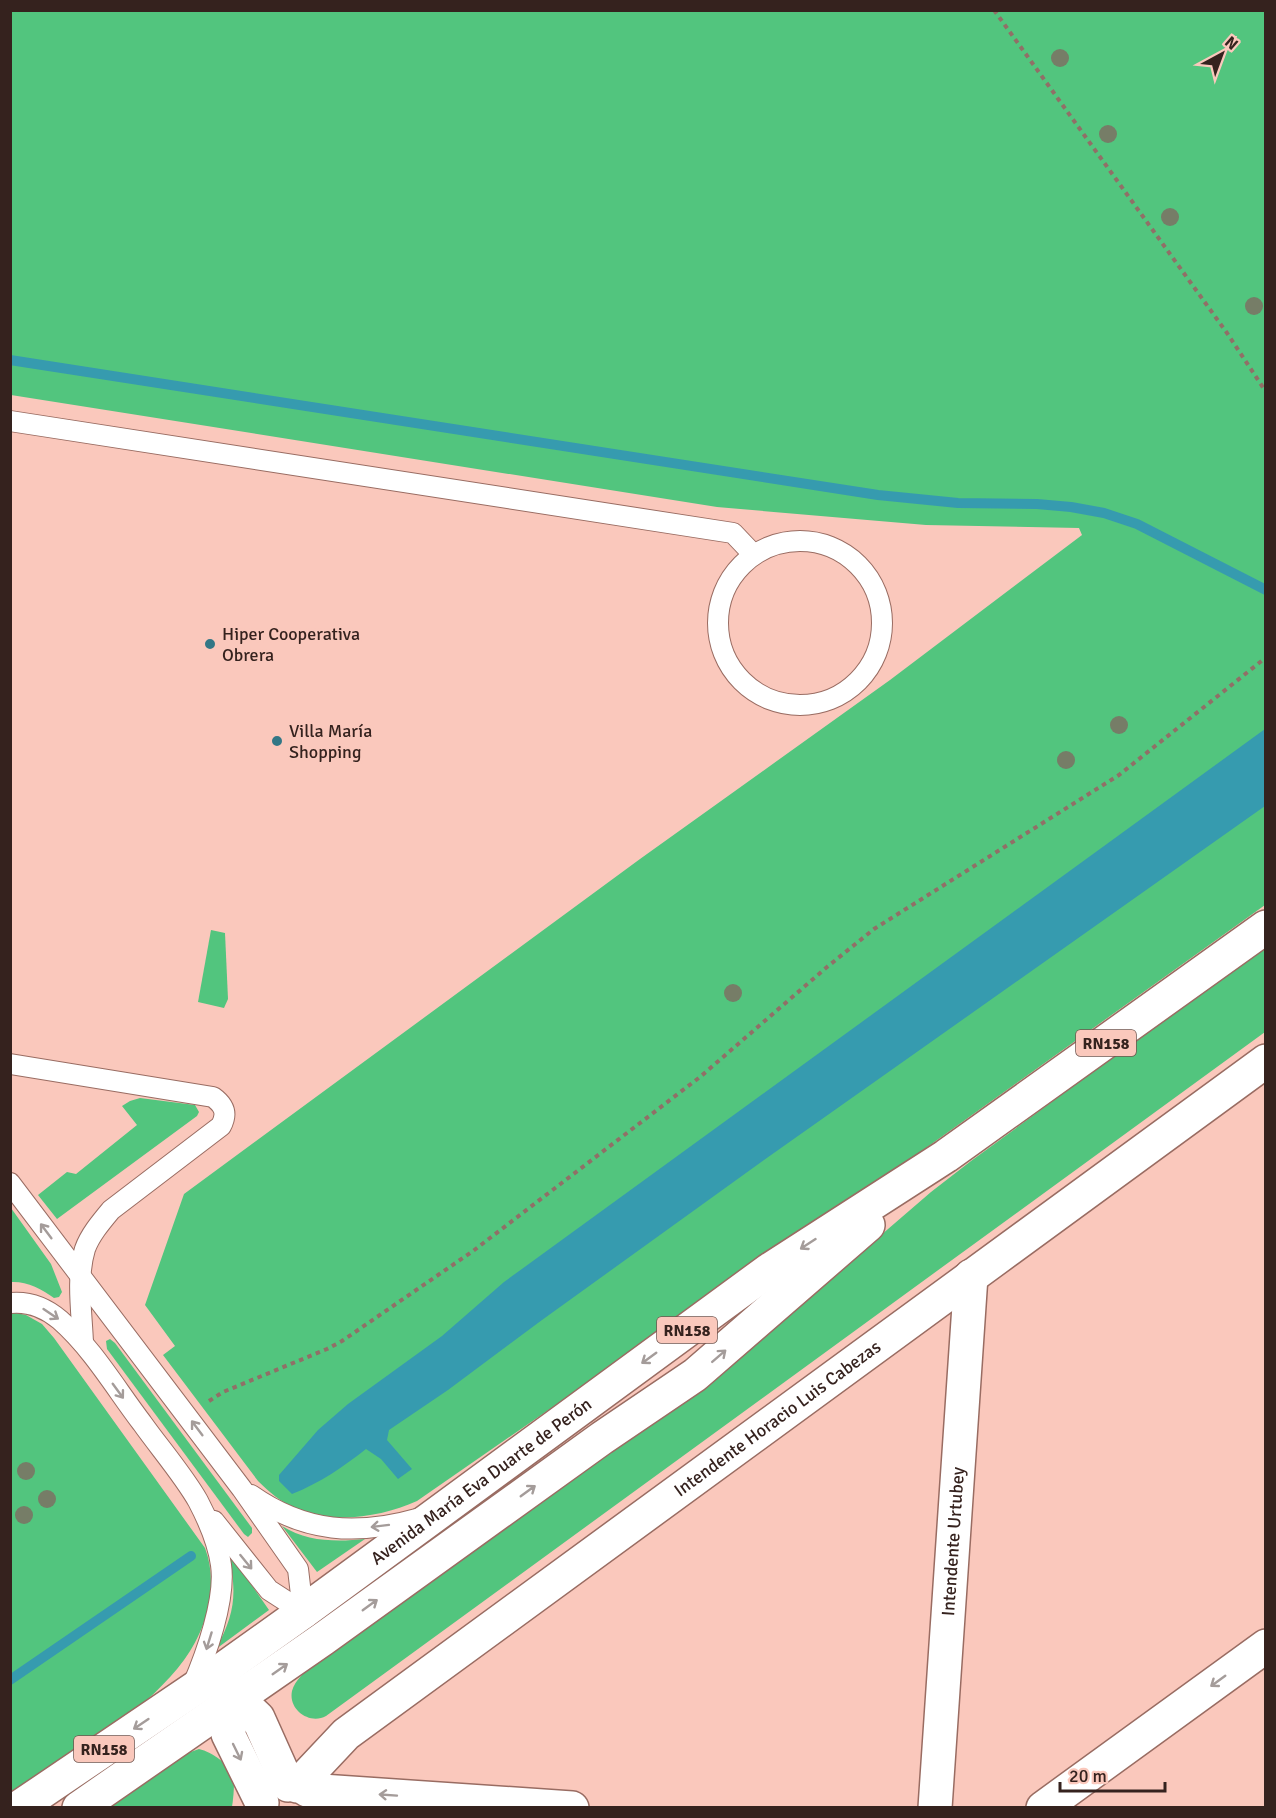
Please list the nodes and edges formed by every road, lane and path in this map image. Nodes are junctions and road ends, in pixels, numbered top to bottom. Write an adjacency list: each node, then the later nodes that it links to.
1 (993, 10): 2 (path)
2 (1266, 392)
3 (10, 421): 4 (lane)
4 (753, 554): 4 (lane)
5 (1264, 659): 15 (path)
6 (1266, 927): 9 (main road, Avenida María Eva Duarte de Perón / RN158)
7 (1266, 1061): 11 (main road, Intendente Horacio Luis Cabezas)
8 (10, 1064): 12 (lane)
9 (946, 1156): 18 (main road, Avenida María Eva Duarte de Perón / RN158, one-way to 18); 20 (main road, Avenida María Eva Duarte de Perón / RN158, one-way to 9)
10 (10, 1183): 12 (lane, one-way to 10)
11 (971, 1276): 25 (main road, Intendente Horacio Luis Cabezas); 29 (main road, Intendente Urtubey)
12 (81, 1278): 14 (lane); 16 (lane, one-way to 12)
13 (10, 1303): 14 (lane, one-way to 14)
14 (83, 1343): 17 (lane, one-way to 17)
15 (201, 1407)
16 (242, 1489): 18 (lane, one-way to 16); 19 (lane)
17 (197, 1500): 19 (lane, one-way to 19); 23 (lane, one-way to 23)
18 (437, 1513): 19 (main road, Avenida María Eva Duarte de Perón / RN158)
19 (303, 1611): 20 (lane); 22 (main road, Avenida María Eva Duarte de Perón / RN158)
20 (323, 1639): 24 (main road, Avenida María Eva Duarte de Perón / RN158, one-way to 20)
21 (1266, 1646): 30 (main road, one-way to 30)
22 (219, 1672): 23 (main road, Avenida María Eva Duarte de Perón / RN158); 24 (main road)
23 (190, 1691): 26 (main road, Avenida María Eva Duarte de Perón / RN158, one-way to 26)
24 (237, 1698): 25 (main road); 27 (main road, Avenida María Eva Duarte de Perón / RN158)
25 (289, 1796): 28 (main road, one-way to 25)
26 (18, 1808)
27 (79, 1808)
28 (572, 1808)
29 (935, 1808)
30 (1043, 1808)

